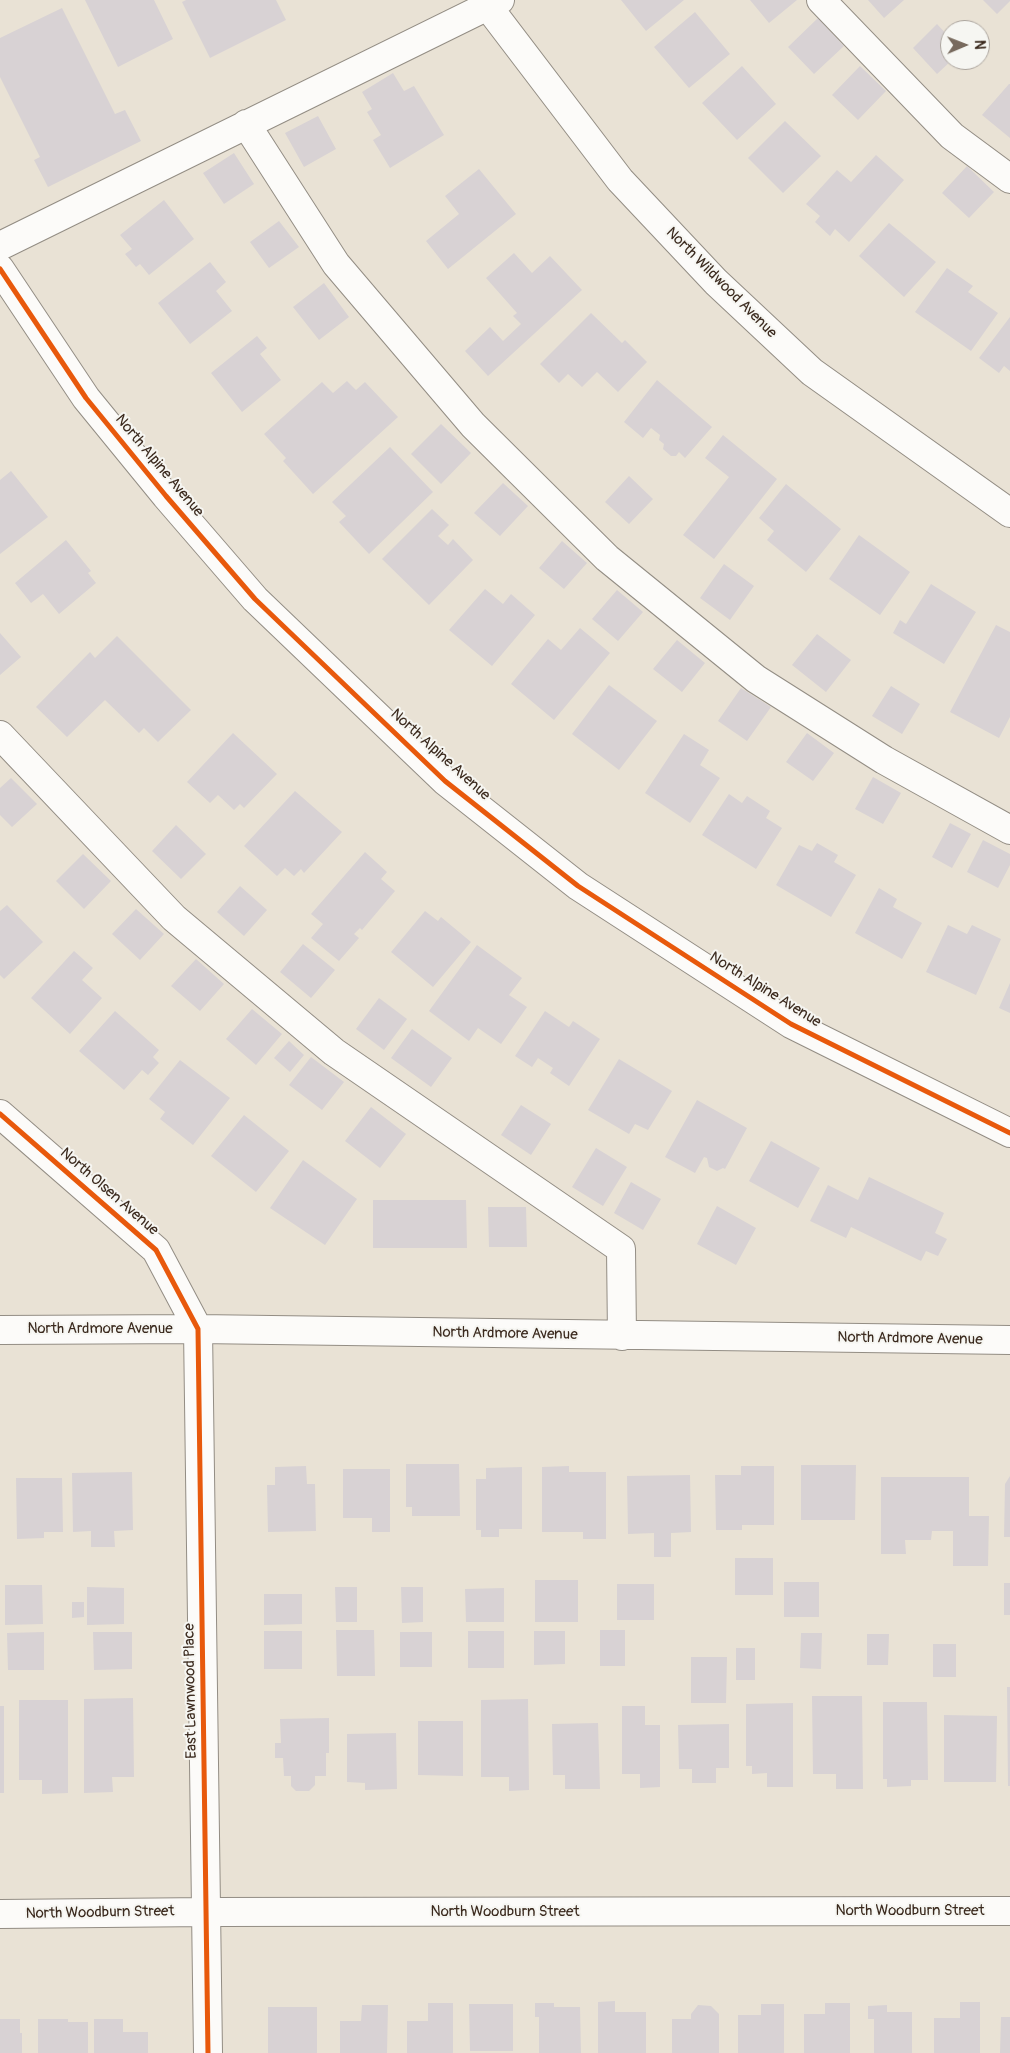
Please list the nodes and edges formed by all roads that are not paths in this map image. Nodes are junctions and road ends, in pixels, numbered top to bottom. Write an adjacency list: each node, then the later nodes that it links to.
1 (821, 0): 4 (street)
2 (490, 2): 3 (street); 7 (street, North Wildwood Avenue)
3 (246, 124): 5 (street); 9 (street)
4 (1010, 179)
5 (0, 246)
6 (0, 268): 11 (street, North Alpine Avenue)
7 (1010, 513)
8 (0, 735): 14 (street)
9 (1010, 830)
10 (0, 1114): 12 (street, North Olsen Avenue)
11 (1010, 1134)
12 (198, 1329): 13 (street, North Ardmore Avenue); 14 (street, North Ardmore Avenue); 17 (street, East Lawnwood Place)
13 (0, 1330)
14 (622, 1336): 15 (street, North Ardmore Avenue)
15 (1010, 1340)
16 (1010, 1911): 17 (street, North Woodburn Street)
17 (207, 1912): 18 (street, North Woodburn Street); 19 (street, East Lawnwood Place)
18 (0, 1914)
19 (208, 2053)

